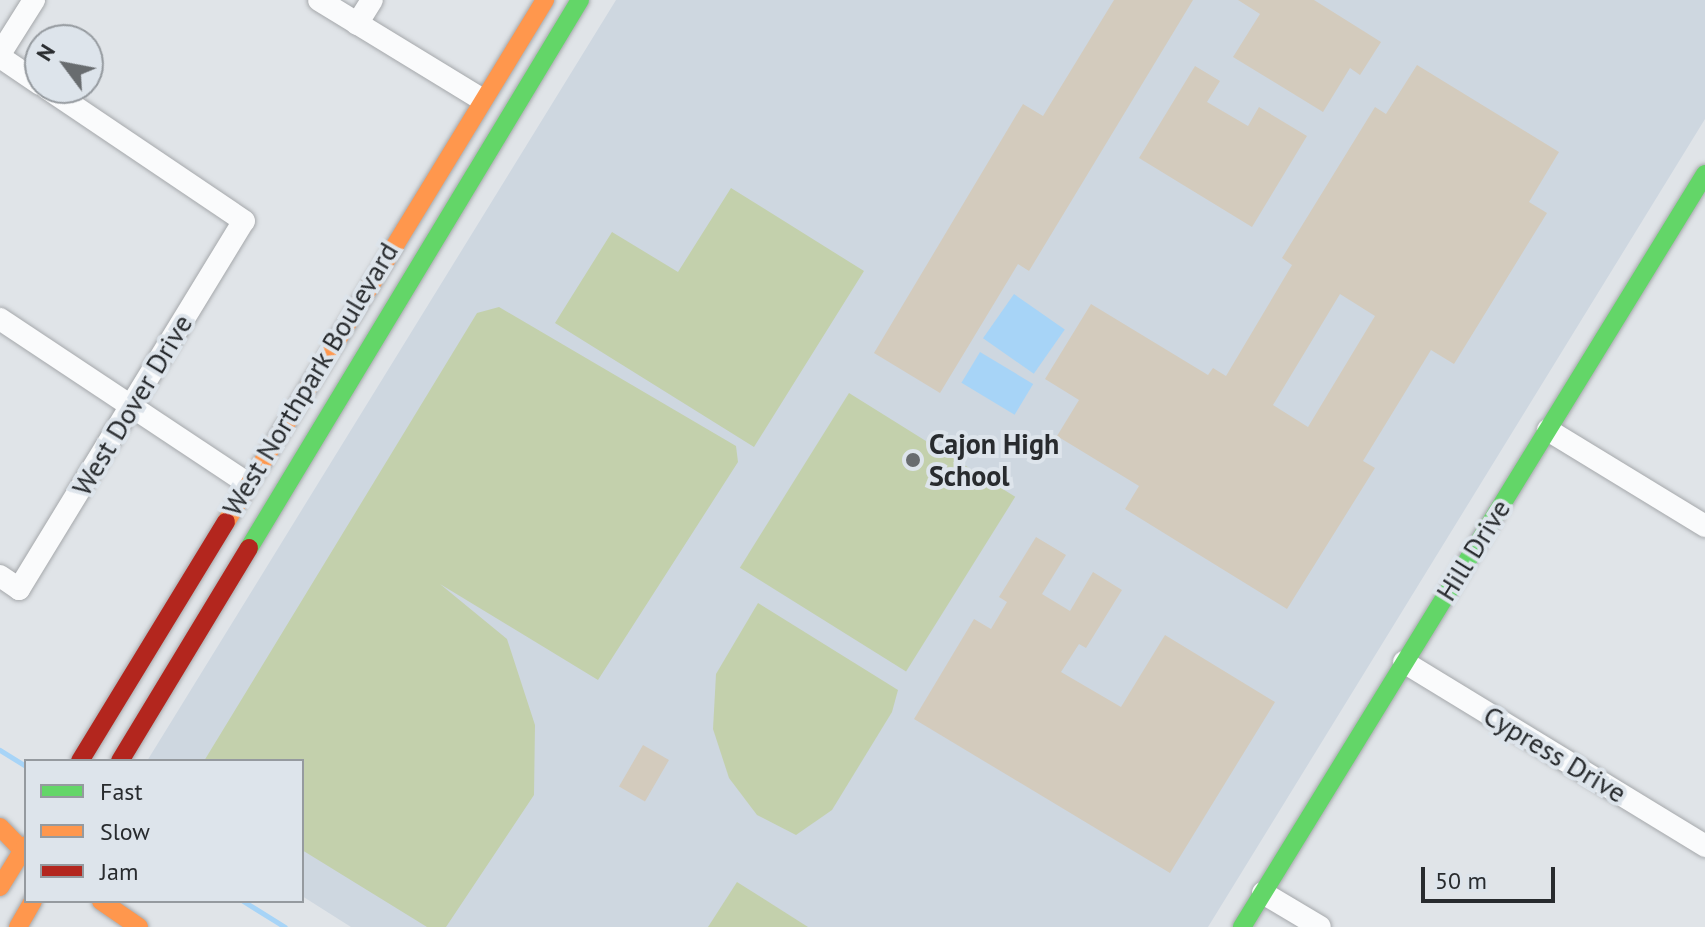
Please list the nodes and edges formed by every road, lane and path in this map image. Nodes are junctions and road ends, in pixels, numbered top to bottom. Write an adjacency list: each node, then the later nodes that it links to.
1 (34, 0): 7 (street)
2 (319, 0): 6 (street)
3 (372, 0): 6 (street)
4 (545, 0): 9 (main road, West Northpark Boulevard)
5 (580, 0): 17 (main road)
6 (357, 24): 9 (street)
7 (0, 56): 8 (street)
8 (24, 73)
9 (481, 99): 16 (main road, West Northpark Boulevard)
10 (71, 104): 14 (street, West Dover Drive)
11 (1705, 174): 12 (main road, Hill Drive)
12 (1697, 205): 15 (main road, Hill Drive)
13 (0, 319): 14 (street)
14 (132, 404): 16 (street); 19 (street, West Dover Drive)
15 (1548, 430): 18 (street); 20 (main road, Hill Drive)
16 (247, 483): 17 (main road); 21 (main road, West Northpark Boulevard)
17 (276, 501): 22 (main road)
18 (1705, 526)
19 (10, 582)
20 (1404, 662): 24 (street, Cypress Drive); 30 (main road, Hill Drive)
21 (81, 759)
22 (121, 759)
23 (0, 827): 26 (main road)
24 (1705, 846)
25 (0, 849): 27 (main road)
26 (24, 849)
27 (24, 850)
28 (24, 851): 29 (main road)
29 (0, 887)
30 (1263, 893): 35 (main road, Hill Drive); 36 (street)
31 (32, 903): 33 (main road)
32 (104, 903): 34 (main road)
33 (18, 927)
34 (139, 927)
35 (1242, 927)
36 (1320, 927)

